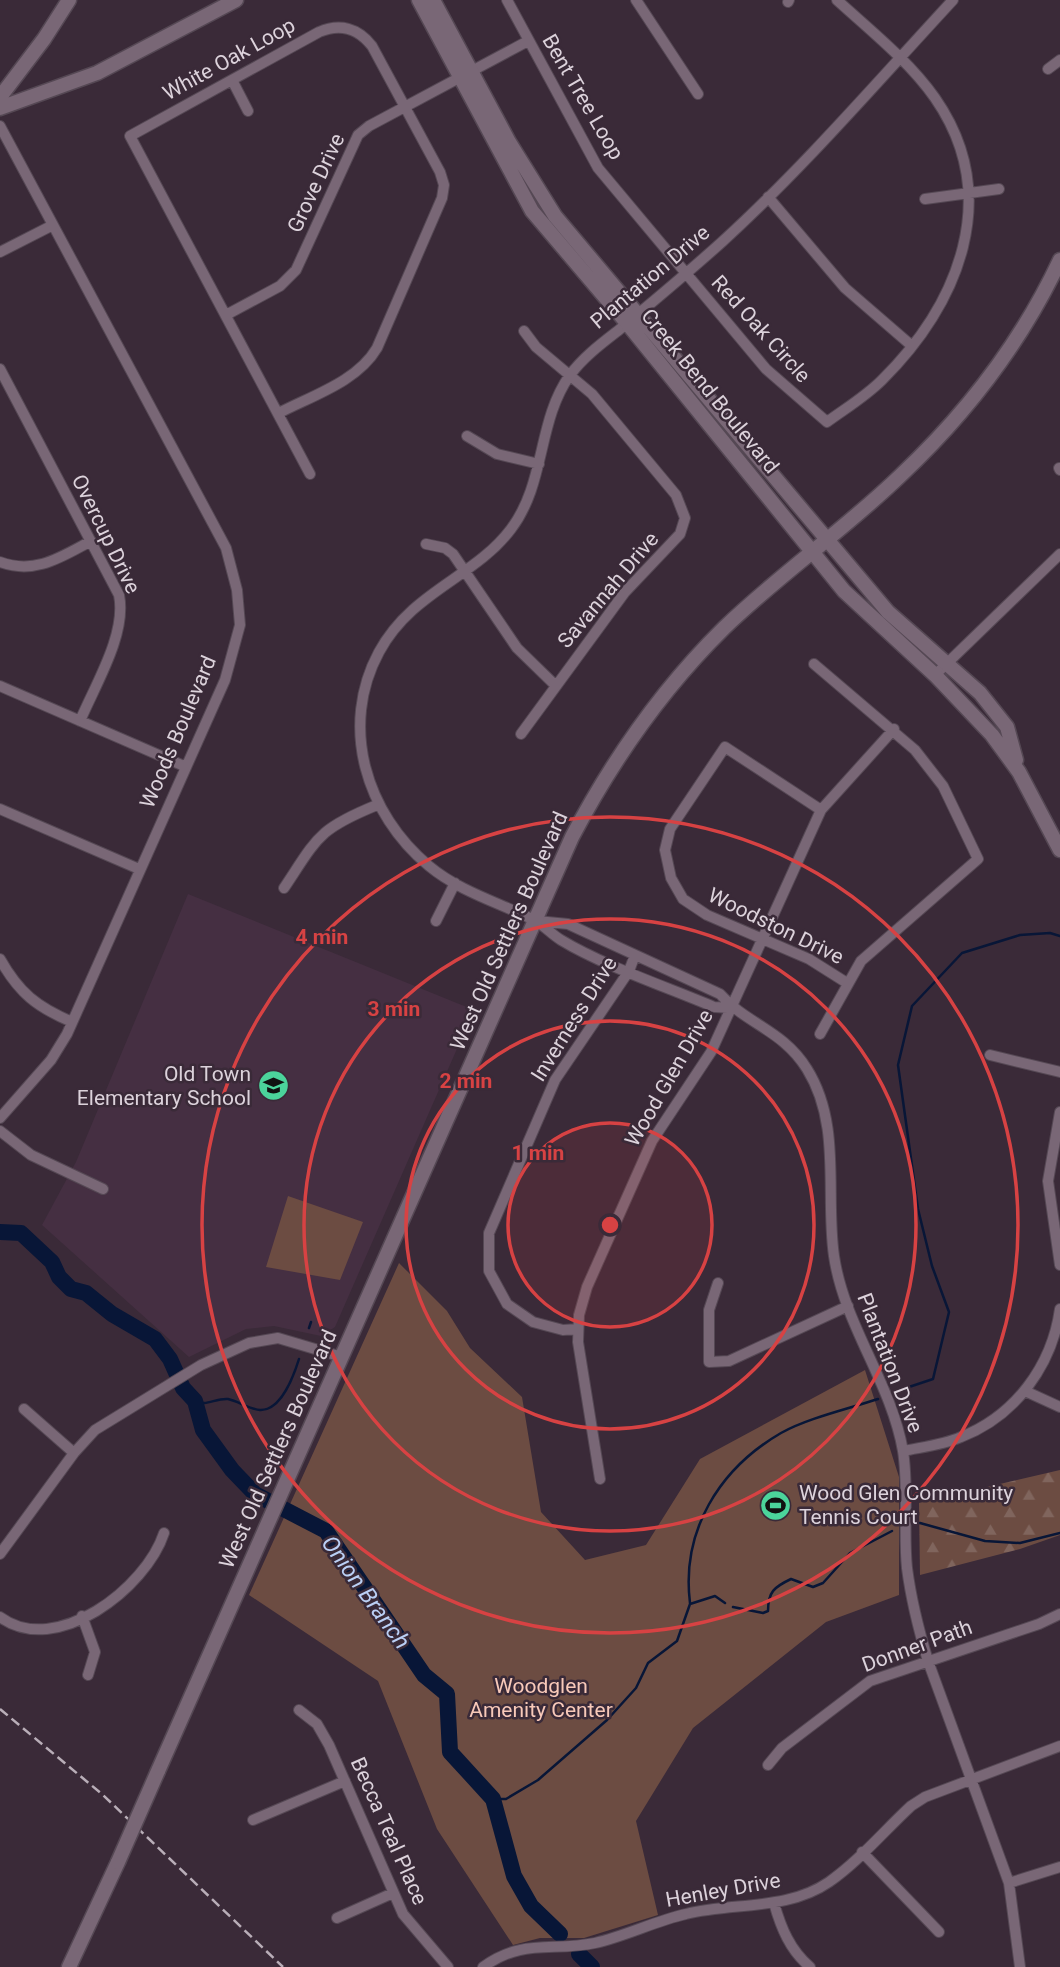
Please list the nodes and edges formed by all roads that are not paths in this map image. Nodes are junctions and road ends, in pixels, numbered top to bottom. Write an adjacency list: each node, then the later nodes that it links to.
1 (69, 0): 16 (main road)
2 (236, 0): 18 (main road)
3 (419, 0): 13 (main road, Creek Bend Boulevard)
4 (433, 0): 13 (main road, Creek Bend Boulevard)
5 (507, 0): 9 (street, Bent Tree Loop)
6 (636, 0): 15 (street)
7 (837, 0): 10 (street, Red Oak Circle)
8 (954, 0): 10 (street, Plantation Drive)
9 (528, 41): 13 (street, Grove Drive); 28 (street, Bent Tree Loop)
10 (899, 58): 22 (street, Red Oak Circle); 23 (street, Plantation Drive)
11 (1060, 60): 12 (street)
12 (1048, 69)
13 (466, 74): 17 (street, Grove Drive); 30 (main road, Creek Bend Boulevard)
14 (232, 80): 17 (street, White Oak Loop); 19 (street); 29 (street, White Oak Loop)
15 (698, 94)
16 (0, 97)
17 (405, 106): 29 (street, Grove Drive); 35 (street, White Oak Loop)
18 (0, 108)
19 (248, 111)
20 (0, 126): 25 (street, Woods Boulevard)
21 (999, 189): 22 (street)
22 (968, 194): 24 (street); 32 (street, Red Oak Circle)
23 (768, 197): 28 (street, Plantation Drive); 32 (street)
24 (925, 199)
25 (53, 225): 26 (street); 54 (street, Woods Boulevard)
26 (0, 252)
27 (1060, 260): 39 (main road, West Old Settlers Boulevard)
28 (686, 273): 30 (street, Plantation Drive); 32 (street, Red Oak Circle)
29 (226, 315): 35 (street, White Oak Loop)
30 (631, 319): 34 (street, Plantation Drive); 39 (main road, Creek Bend Boulevard); 42 (main road, Creek Bend Boulevard)
31 (524, 331): 34 (street, Savannah Drive)
32 (912, 346)
33 (0, 369): 40 (street, Overcup Drive)
34 (570, 375): 37 (street, Plantation Drive); 49 (street, Savannah Drive)
35 (279, 413): 38 (street)
36 (467, 436): 37 (street)
37 (539, 464): 45 (street, Plantation Drive)
38 (310, 474)
39 (828, 537): 42 (main road, West Old Settlers Boulevard); 46 (main road, Creek Bend Boulevard)
40 (91, 541): 44 (street); 51 (street, Overcup Drive)
41 (426, 544): 45 (street)
42 (812, 550): 48 (main road, Creek Bend Boulevard); 64 (main road, West Old Settlers Boulevard)
43 (1060, 554): 46 (street)
44 (0, 562)
45 (464, 569): 49 (street); 56 (street, Plantation Drive)
46 (949, 662): 48 (street); 55 (main road, Creek Bend Boulevard)
47 (814, 664): 52 (street)
48 (935, 675): 55 (main road, Creek Bend Boulevard)
49 (555, 685): 53 (street, Savannah Drive)
50 (0, 686): 51 (street)
51 (80, 721): 54 (street)
52 (894, 729): 58 (street, Wood Glen Drive); 69 (street)
53 (521, 734)
54 (184, 766): 60 (street, Woods Boulevard)
55 (1019, 772): 59 (main road, Creek Bend Boulevard)
56 (377, 805): 61 (street, Plantation Drive); 62 (street)
57 (0, 809): 60 (street)
58 (821, 810): 65 (street, Wood Glen Drive); 65 (street, Woodston Drive)
59 (1060, 850)
60 (139, 869): 71 (street, Woods Boulevard)
61 (455, 883): 63 (street); 64 (street, Plantation Drive)
62 (284, 888)
63 (436, 920)
64 (536, 921): 66 (street, Plantation Drive); 68 (street, Plantation Drive); 84 (main road, West Old Settlers Boulevard)
65 (762, 939): 69 (street, Woodston Drive); 70 (street, Wood Glen Drive)
66 (635, 955): 68 (street, Inverness Drive); 70 (street, Plantation Drive)
67 (0, 959): 71 (street)
68 (629, 971): 70 (street, Plantation Drive); 83 (street, Inverness Drive)
69 (847, 983): 72 (street)
70 (732, 1008): 81 (street, Plantation Drive); 83 (street, Wood Glen Drive)
71 (72, 1022): 76 (street, Woods Boulevard)
72 (820, 1034)
73 (990, 1055): 74 (street)
74 (1060, 1072)
75 (1060, 1112): 79 (street)
76 (0, 1118)
77 (0, 1131): 78 (street)
78 (103, 1189)
79 (1060, 1265)
80 (718, 1283): 81 (street)
81 (848, 1306): 88 (street, Plantation Drive)
82 (1060, 1309): 85 (street)
83 (578, 1329): 90 (street, Wood Glen Drive)
84 (342, 1357): 89 (street); 111 (main road, West Old Settlers Boulevard, bridge)
85 (1025, 1391): 86 (street); 88 (street)
86 (1060, 1407)
87 (24, 1409): 89 (street)
88 (903, 1451): 96 (street, Plantation Drive)
89 (74, 1453): 92 (street)
90 (600, 1479)
91 (164, 1533): 94 (street)
92 (0, 1555)
93 (1060, 1614): 96 (street, Donner Path)
94 (82, 1616): 95 (street); 97 (street)
95 (0, 1617)
96 (928, 1661): 100 (street, Donner Path); 101 (street, Plantation Drive)
97 (88, 1675)
98 (299, 1710): 102 (street, Becca Teal Place)
99 (1060, 1746): 101 (street, Henley Drive)
100 (768, 1765)
101 (971, 1779): 104 (street, Henley Drive); 106 (street, Plantation Drive)
102 (345, 1782): 103 (street); 107 (street, Becca Teal Place)
103 (253, 1820)
104 (862, 1852): 108 (street, Henley Drive); 110 (street)
105 (1060, 1867): 106 (street)
106 (1009, 1882): 115 (street, Plantation Drive)
107 (393, 1893): 109 (street); 112 (street, Becca Teal Place)
108 (774, 1903): 113 (street, Henley Drive); 114 (street)
109 (337, 1918)
110 (939, 1932)
111 (69, 1967)
112 (448, 1967)
113 (483, 1967)
114 (810, 1967)
115 (1020, 1967)

